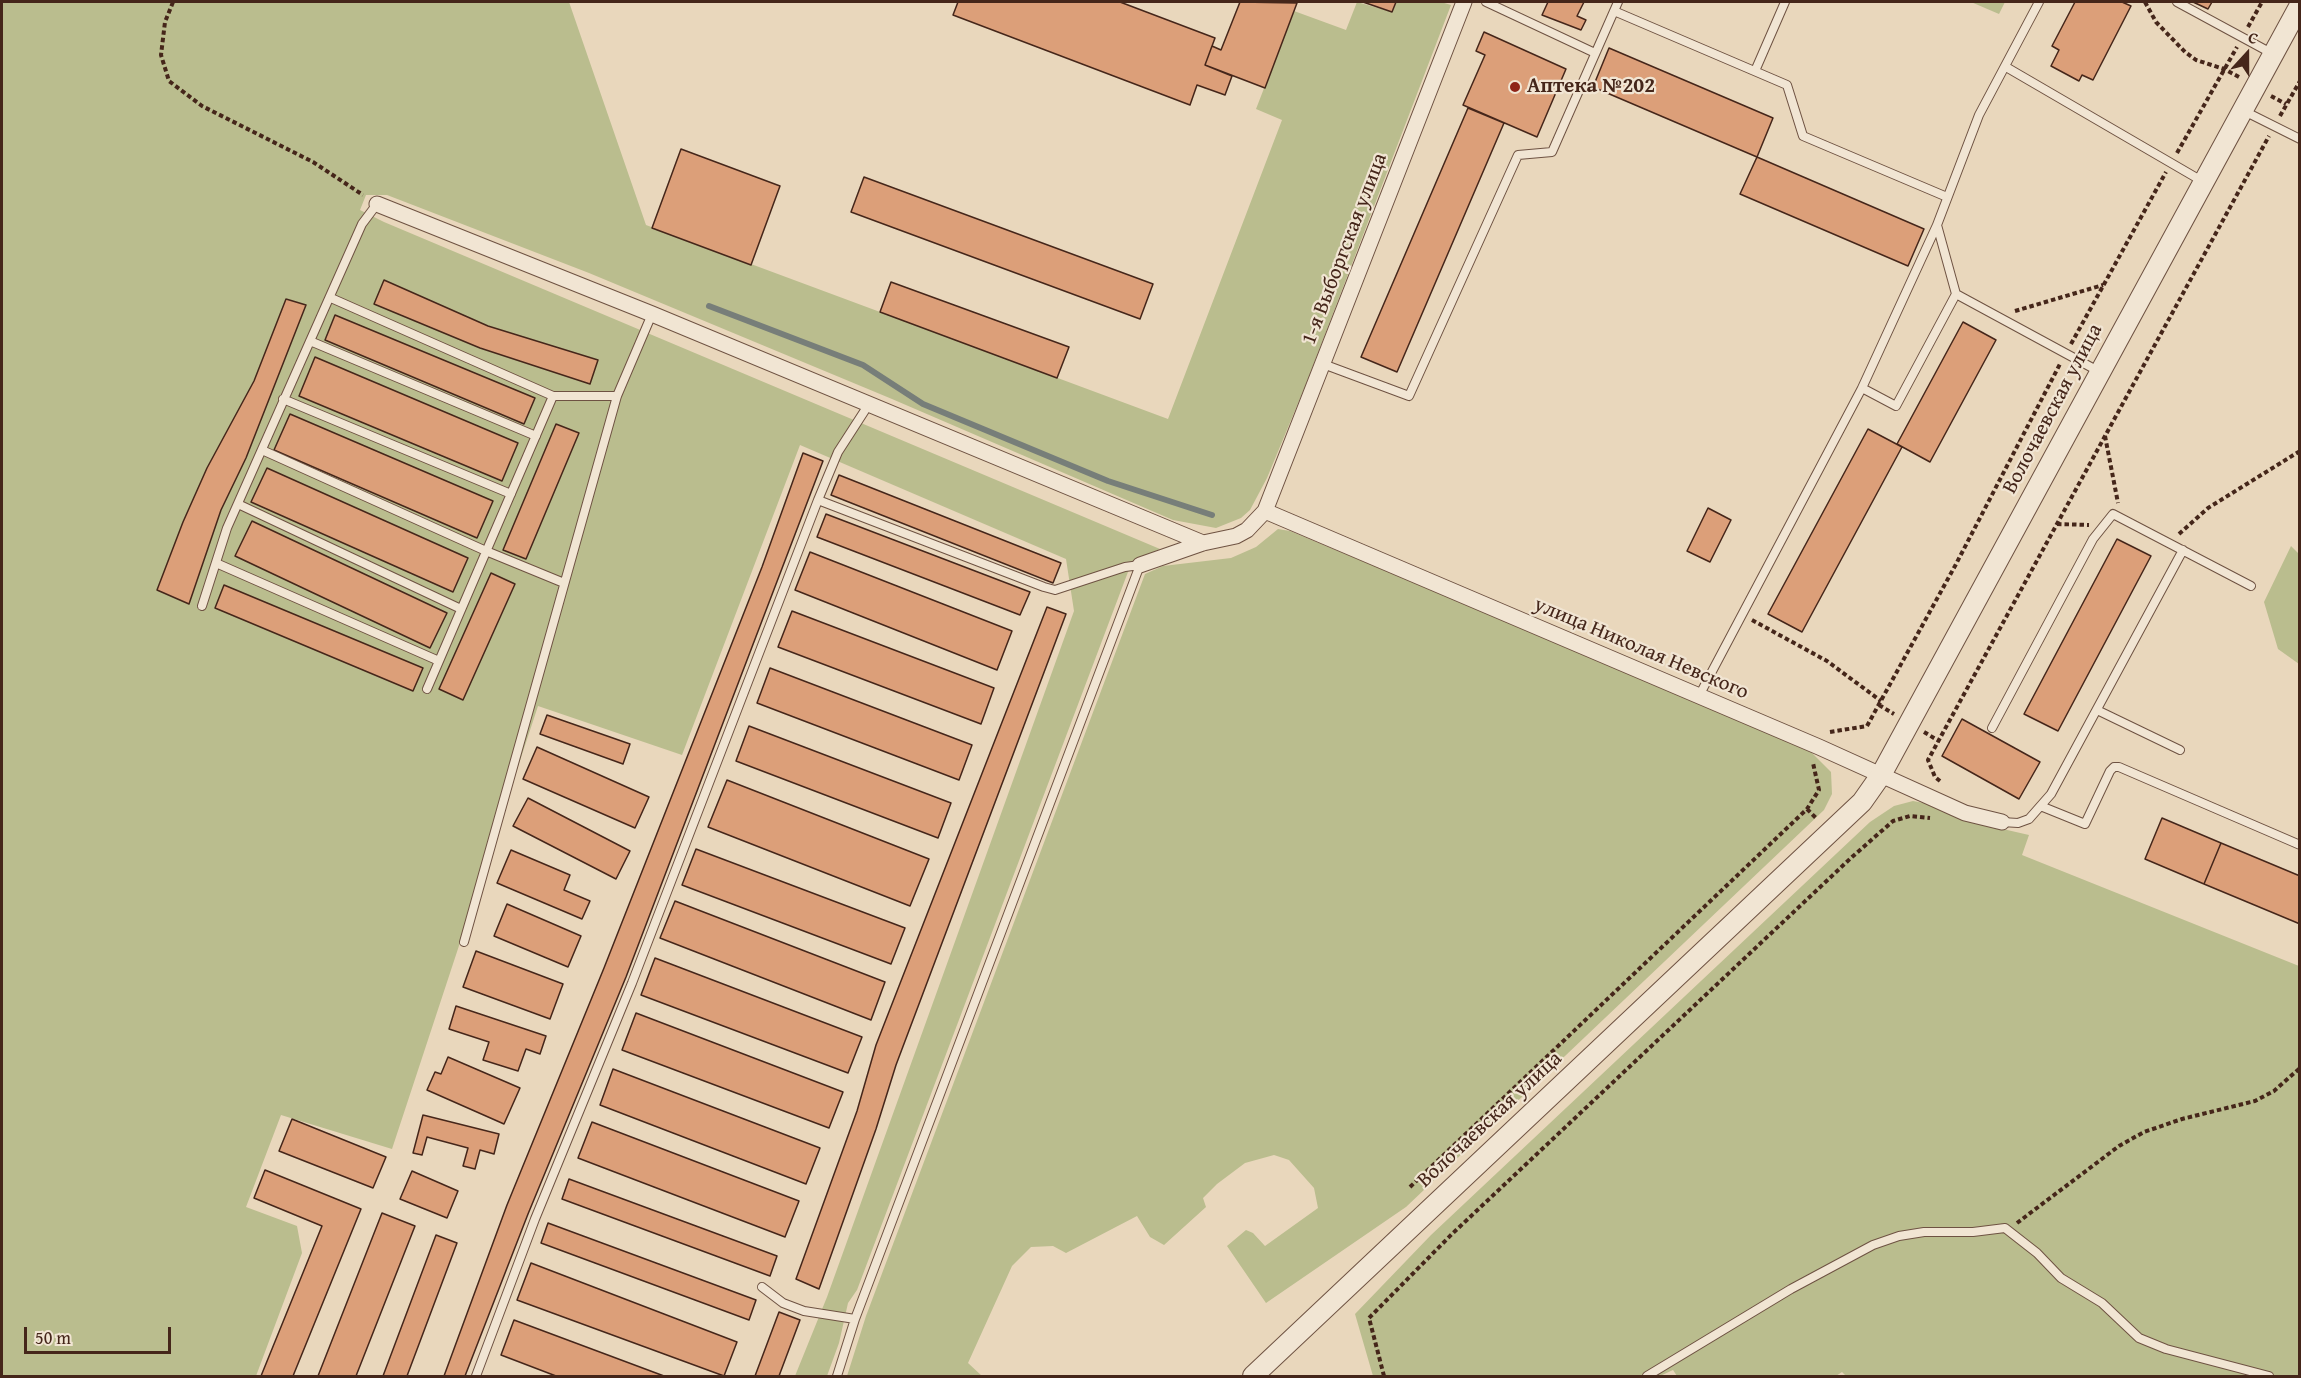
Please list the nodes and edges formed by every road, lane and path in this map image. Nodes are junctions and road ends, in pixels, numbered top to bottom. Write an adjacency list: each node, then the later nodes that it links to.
1 (173, 2): 23 (path)
2 (1464, 2): 32 (street, 1-я Выборгская улица)
3 (1486, 2): 13 (lane)
4 (1618, 2): 11 (lane)
5 (1785, 2): 17 (lane)
6 (2039, 2): 15 (lane)
7 (2145, 2): 16 (path)
8 (2177, 2): 12 (lane)
9 (2262, 2): 12 (path)
10 (2300, 5): 14 (street, Волочаевская улица)
11 (1614, 11): 13 (lane); 17 (lane)
12 (2243, 37): 14 (lane); 16 (path)
13 (1595, 53): 32 (lane)
14 (2273, 54): 18 (street, Волочаевская улица)
15 (2006, 67): 20 (lane); 22 (lane)
16 (2224, 69): 20 (path)
17 (1755, 71): 22 (lane)
18 (2242, 110): 19 (lane); 21 (street, Волочаевская улица)
19 (2300, 139)
20 (2171, 163): 21 (lane); 25 (path)
21 (2202, 181): 33 (street, Волочаевская улица)
22 (1947, 197): 24 (lane)
23 (377, 204): 27 (lane); 28 (street)
24 (1937, 225): 26 (lane); 34 (lane)
25 (2104, 284): 29 (path); 31 (path)
26 (1956, 294): 29 (lane); 34 (lane)
27 (331, 298): 30 (lane); 35 (lane)
28 (652, 314): 36 (lane); 38 (street)
29 (1999, 317): 31 (lane)
30 (310, 341): 37 (lane); 39 (lane)
31 (2065, 353): 33 (lane); 64 (path)
32 (1323, 364): 46 (street, 1-я Выборгская улица)
33 (2100, 373): 69 (street, Волочаевская улица)
34 (1862, 388): 60 (lane)
35 (553, 396): 36 (lane); 39 (lane)
36 (616, 396): 56 (lane)
37 (284, 399): 41 (lane); 43 (lane)
38 (868, 404): 44 (lane); 50 (street)
39 (536, 436): 43 (lane)
40 (2105, 436): 47 (path)
41 (262, 450): 45 (lane); 53 (lane)
42 (2300, 451): 51 (path)
43 (511, 494): 53 (lane)
44 (818, 500): 55 (lane); 80 (lane)
45 (238, 504): 54 (lane); 59 (lane)
46 (1265, 511): 50 (street); 63 (street, улица Николая Невского)
47 (2122, 518): 49 (lane); 51 (lane)
48 (2057, 524): 49 (path)
49 (2104, 525): 66 (lane)
50 (1203, 543): 55 (street)
51 (2170, 543): 52 (lane)
52 (2182, 550): 57 (lane); 65 (lane)
53 (486, 551): 56 (lane); 59 (lane)
54 (216, 563): 58 (lane); 61 (lane)
55 (1140, 565): 79 (lane)
56 (564, 583): 73 (lane)
57 (2251, 586)
58 (202, 606)
59 (461, 609): 61 (lane)
60 (1742, 615): 63 (lane); 64 (path)
61 (439, 661): 62 (lane)
62 (427, 689)
63 (1699, 696): 67 (street, улица Николая Невского)
64 (1881, 700): 67 (path)
65 (2097, 710): 68 (lane); 70 (lane)
66 (1992, 728)
67 (1819, 747): 69 (street, улица Николая Невского); 75 (path)
68 (2180, 750)
69 (1881, 775): 71 (street, улица Николая Невского); 82 (street, Волочаевская улица)
70 (2043, 807): 71 (lane); 72 (lane)
71 (2002, 822)
72 (2300, 844)
73 (464, 942)
74 (2300, 1068): 76 (path)
75 (1410, 1187)
76 (2005, 1228): 84 (lane); 85 (lane)
77 (1452, 1234): 83 (path)
78 (762, 1287): 79 (lane)
79 (855, 1319): 81 (lane)
80 (476, 1377)
81 (837, 1377)
82 (1253, 1377)
83 (1384, 1377)
84 (1647, 1377)
85 (2269, 1377)

